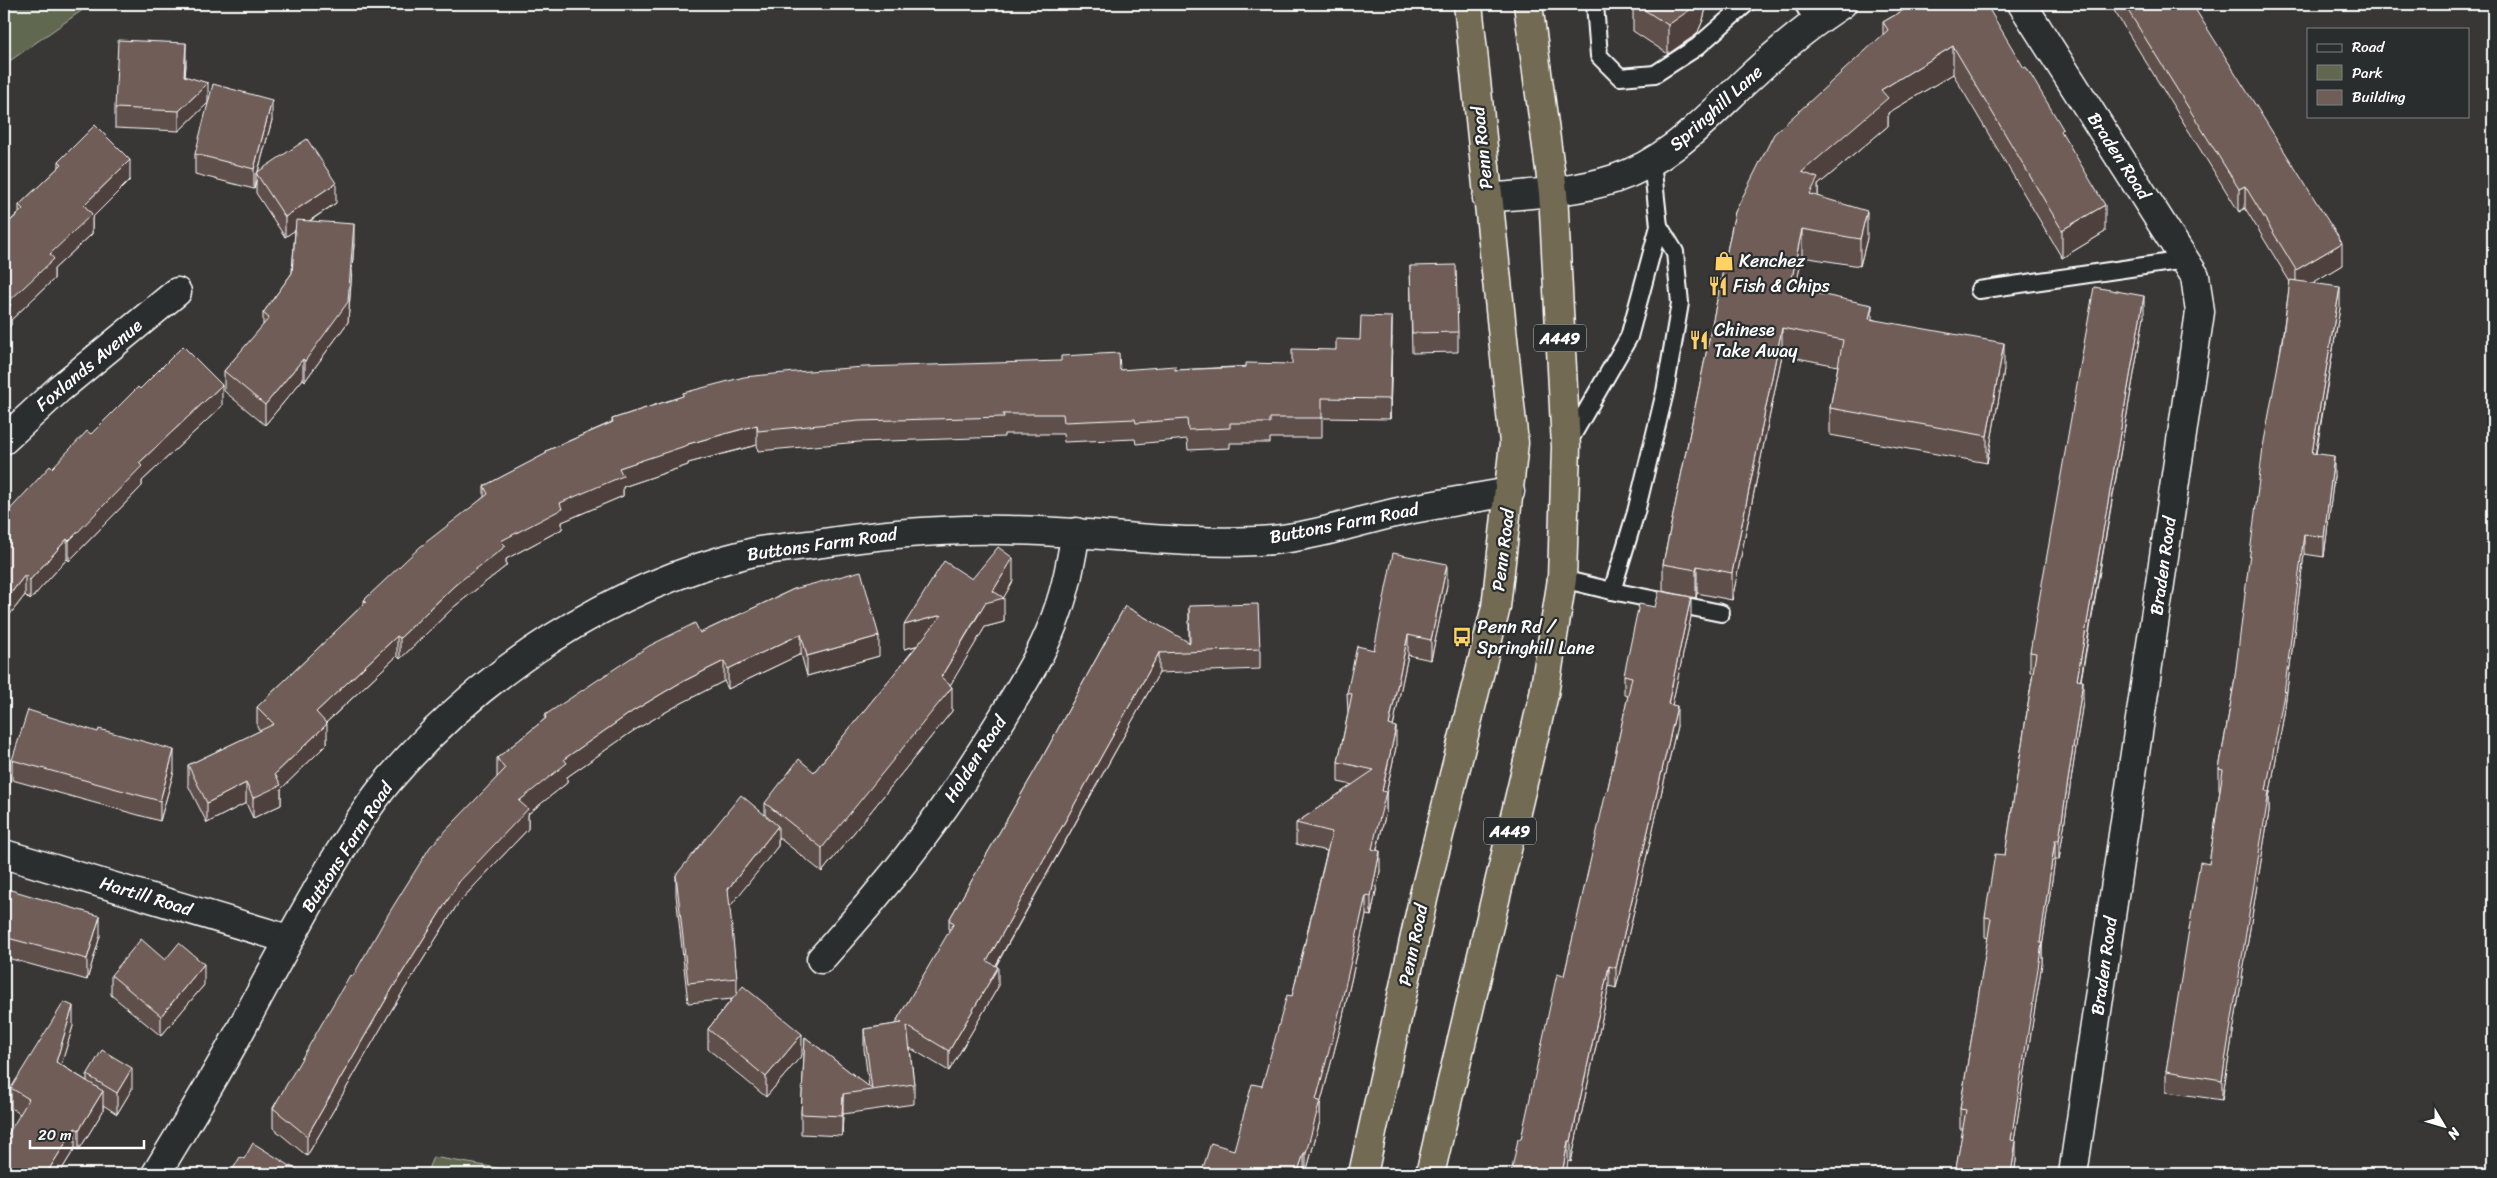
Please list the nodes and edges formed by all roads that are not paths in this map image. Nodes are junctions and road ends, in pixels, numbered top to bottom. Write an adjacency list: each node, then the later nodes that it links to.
1 (1468, 4): 10 (highway, Penn Road)
2 (1528, 4): 9 (highway, A449)
3 (1595, 4): 4 (lane)
4 (1746, 4)
5 (1842, 4): 7 (street, Springhill Lane)
6 (2022, 4): 12 (street, Braden Road)
7 (1809, 13): 8 (street, Springhill Lane)
8 (1652, 162): 9 (street, Springhill Lane); 11 (lane)
9 (1553, 192): 10 (street, Springhill Lane); 16 (highway, A449)
10 (1487, 198): 17 (highway, Penn Road)
11 (1659, 226): 16 (lane); 20 (lane)
12 (2185, 260): 13 (lane); 28 (street, Braden Road)
13 (1979, 290)
14 (177, 292): 15 (street, Foxlands Avenue)
15 (4, 440)
16 (1566, 447): 19 (highway, A449)
17 (1510, 492): 18 (street, Buttons Farm Road); 26 (highway, Penn Road)
18 (1076, 532): 23 (street, Buttons Farm Road); 24 (street, Holden Road)
19 (1562, 579): 20 (lane); 27 (highway, A449)
20 (1612, 591): 21 (lane)
21 (1721, 614)
22 (4, 854): 23 (street, Hartill Road)
23 (288, 939): 25 (street, Buttons Farm Road)
24 (821, 958)
25 (156, 1174)
26 (1364, 1174)
27 (1430, 1174)
28 (2073, 1174)

